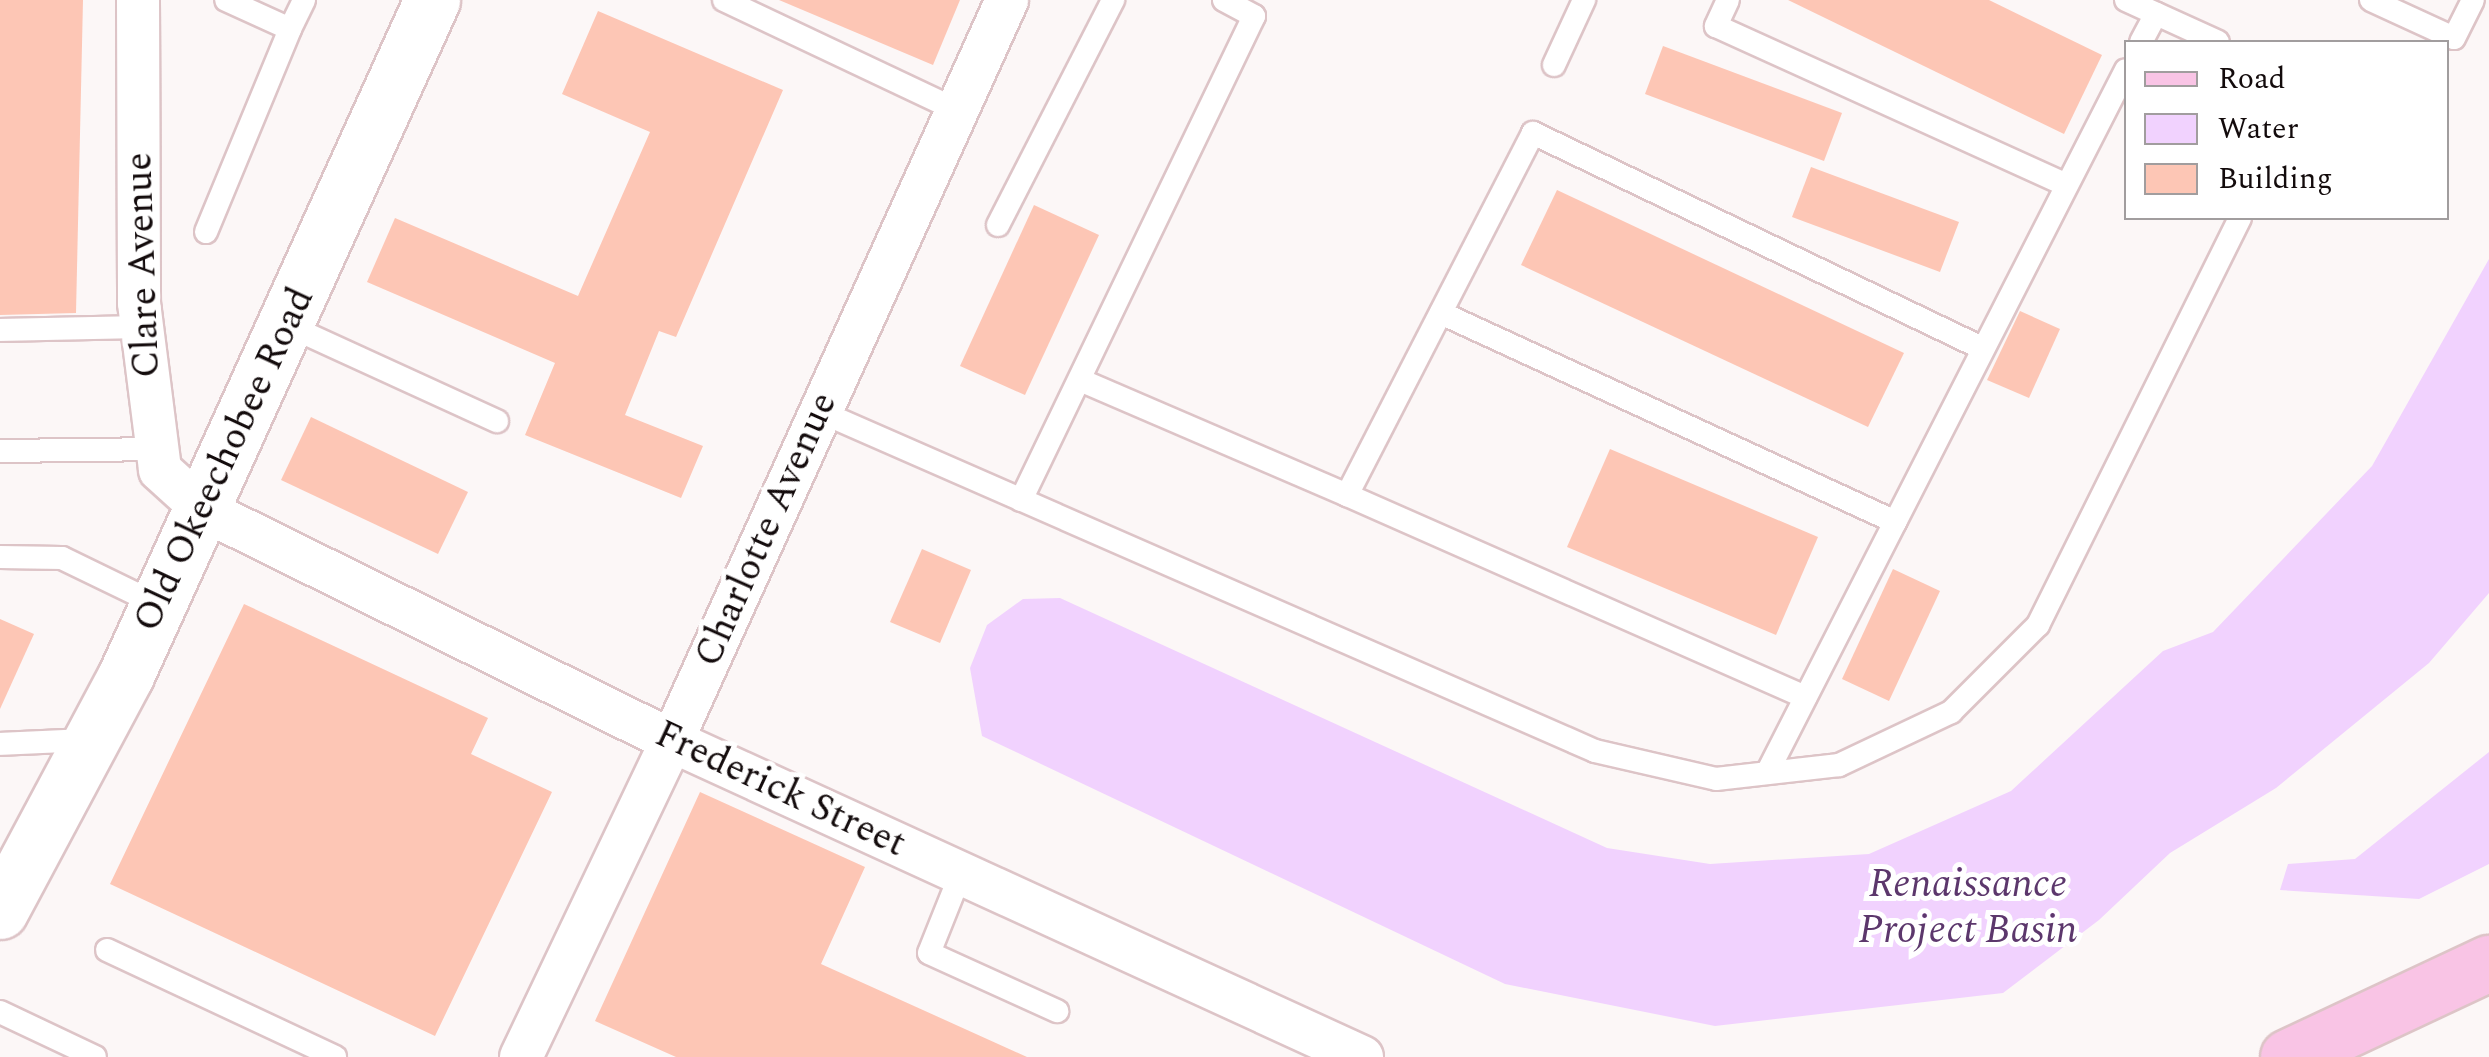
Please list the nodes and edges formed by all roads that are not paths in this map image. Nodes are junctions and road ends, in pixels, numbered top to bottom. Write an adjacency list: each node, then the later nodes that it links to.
1 (138, 0): 27 (street, Clare Avenue)
2 (226, 0): 15 (lane)
3 (304, 0): 15 (lane)
4 (432, 0): 26 (street, Old Okeechobee Road)
5 (724, 0): 20 (lane)
6 (1007, 0): 20 (street, Charlotte Avenue)
7 (1114, 0): 23 (lane)
8 (1224, 0): 30 (lane)
9 (1584, 0): 18 (lane)
10 (1728, 0): 21 (lane)
11 (2126, 0): 14 (lane)
12 (2371, 0): 13 (lane)
13 (2473, 0)
14 (2156, 14): 16 (lane); 17 (lane)
15 (290, 29): 24 (lane)
16 (2142, 40)
17 (2214, 40)
18 (1554, 65)
19 (2124, 74): 21 (lane)
20 (957, 110): 31 (street, Charlotte Avenue)
21 (2066, 186): 29 (lane)
22 (2239, 220): 45 (lane)
23 (998, 225)
24 (206, 232)
25 (1441, 313): 29 (lane); 35 (lane); 38 (lane)
26 (287, 325): 32 (lane); 37 (street, Old Okeechobee Road)
27 (142, 328): 28 (lane); 33 (street, Clare Avenue)
28 (0, 330)
29 (1983, 349): 38 (lane)
30 (1080, 380): 35 (lane); 36 (lane)
31 (821, 412): 36 (lane); 43 (street, Charlotte Avenue)
32 (497, 421)
33 (157, 449): 34 (lane); 37 (street, Clare Avenue)
34 (0, 451)
35 (1348, 495): 41 (lane)
36 (1021, 500): 45 (lane)
37 (204, 510): 40 (street, Old Okeechobee Road); 43 (street, Frederick Street)
38 (1895, 522): 41 (lane)
39 (0, 557): 40 (lane)
40 (158, 605): 42 (street, Old Okeechobee Road)
41 (1806, 697): 45 (lane)
42 (91, 740): 44 (lane); 46 (street, Old Okeechobee Road)
43 (672, 741): 47 (street, Frederick Street); 55 (street, Charlotte Avenue)
44 (0, 744)
45 (1767, 774)
46 (13, 859): 48 (street, Old Okeechobee Road)
47 (961, 873): 51 (lane); 56 (street, Frederick Street)
48 (0, 912)
49 (107, 950): 54 (lane)
50 (2485, 969): 57 (main road)
51 (1058, 1011)
52 (0, 1012): 53 (lane)
53 (95, 1057)
54 (335, 1057)
55 (520, 1057)
56 (1362, 1057)
57 (2288, 1057)

